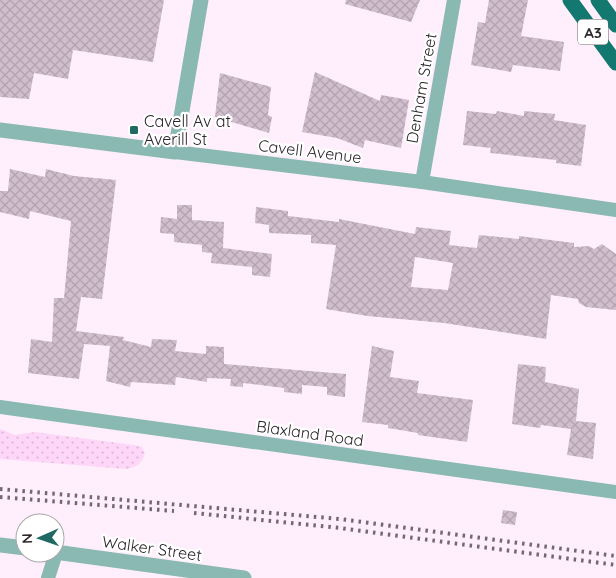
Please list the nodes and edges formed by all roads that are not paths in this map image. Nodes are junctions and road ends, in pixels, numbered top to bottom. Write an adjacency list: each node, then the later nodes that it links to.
1 (201, 0): 8 (street)
2 (454, 0): 9 (street, Denham Street)
3 (570, 0): 6 (highway, A3)
4 (598, 0): 5 (highway, A3)
5 (616, 25)
6 (616, 63)
7 (0, 130): 8 (street, Cavell Avenue)
8 (175, 152): 9 (street, Cavell Avenue)
9 (422, 182): 10 (street, Cavell Avenue)
10 (616, 210)
11 (0, 407): 12 (street, Blaxland Road)
12 (616, 492)
13 (0, 545): 14 (street)
14 (15, 547)
15 (65, 553): 18 (street, Walker Street)
16 (53, 563): 17 (street)
17 (48, 578)
18 (244, 578)

